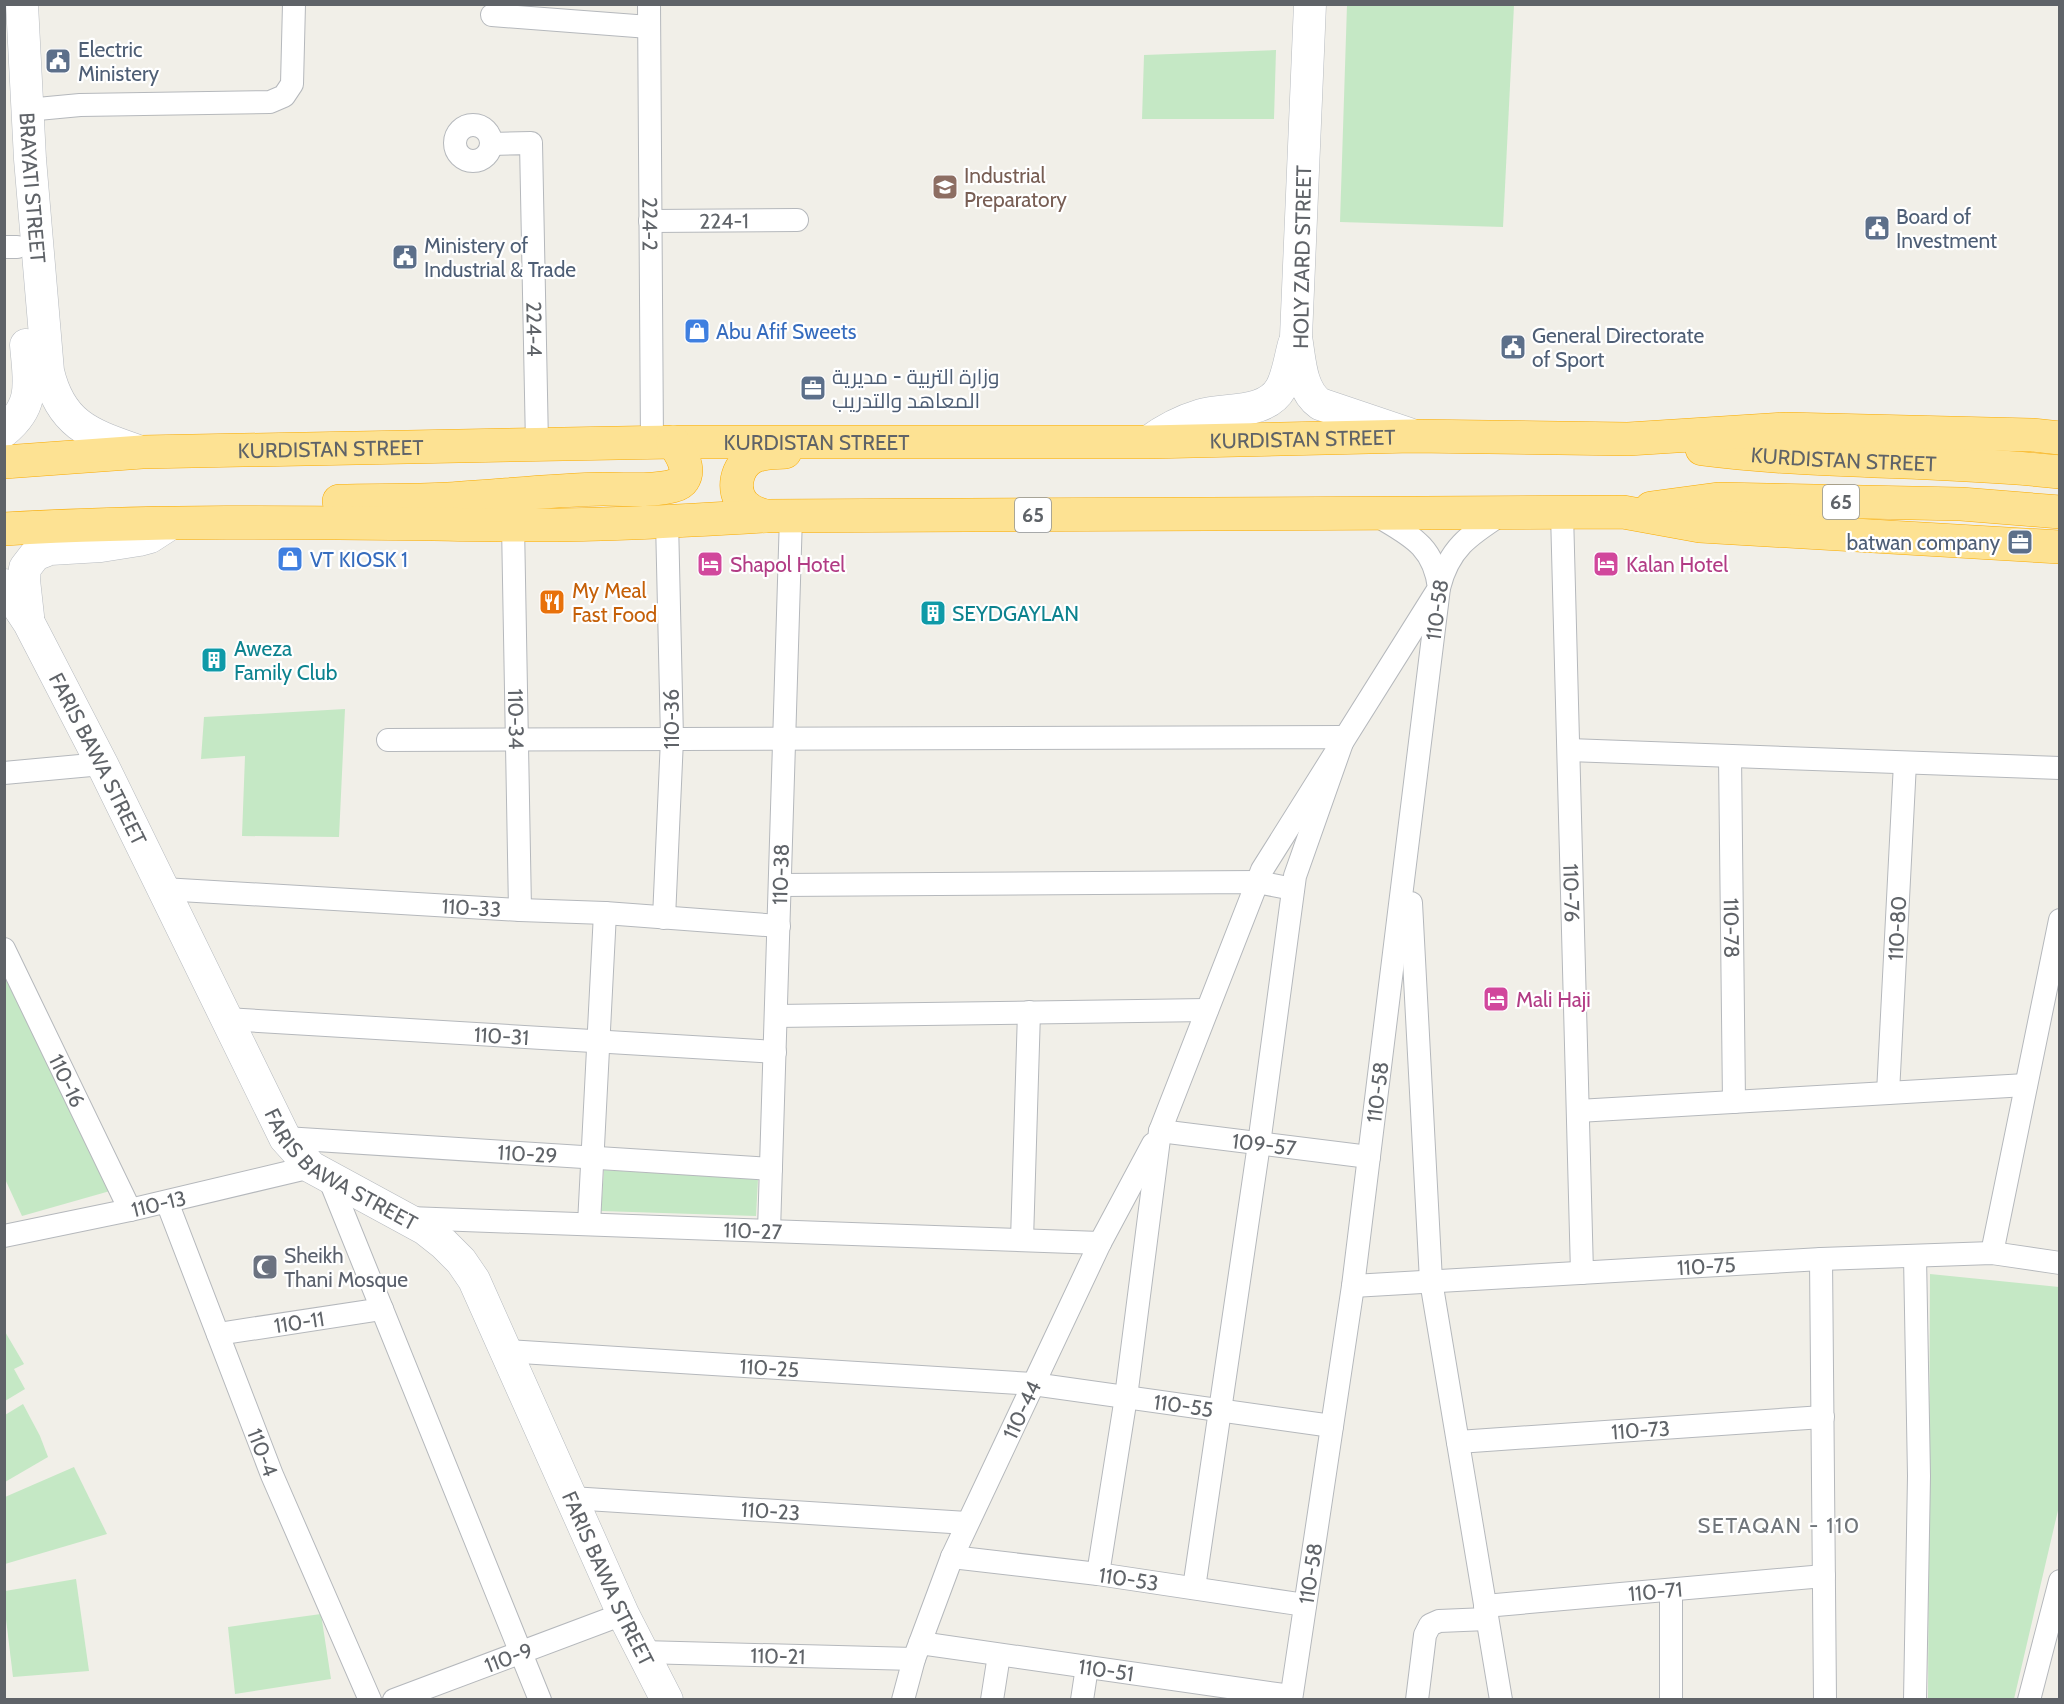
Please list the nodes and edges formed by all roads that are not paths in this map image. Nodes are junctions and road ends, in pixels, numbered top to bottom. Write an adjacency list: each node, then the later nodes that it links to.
1 (22, 4): 8 (street, BRAYATI STREET)
2 (294, 4): 8 (street)
3 (649, 4): 6 (street, 224-2)
4 (1310, 4): 13 (street, HOLY ZARD STREET)
5 (492, 15): 6 (street)
6 (649, 27): 11 (street, 224-2)
7 (4, 33): 12 (street, BRAYATI STREET)
8 (27, 110): 12 (street, BRAYATI STREET)
9 (491, 144): 21 (street, 224-4)
10 (797, 220): 11 (street, 224-1)
11 (650, 221): 20 (street, 224-2)
12 (20, 246): 14 (street); 22 (street)
13 (1296, 337): 15 (street, HOLY ZARD STREET); 19 (street)
14 (4, 431)
15 (1413, 436): 17 (highway, KURDISTAN STREET / 65); 19 (highway, KURDISTAN STREET / 65)
16 (2060, 438): 17 (highway, KURDISTAN STREET / 65)
17 (1628, 439): 24 (highway, KURDISTAN STREET / 65)
18 (830, 442): 19 (highway, KURDISTAN STREET / 65); 20 (highway, KURDISTAN STREET / 65); 30 (highway)
19 (1148, 442)
20 (662, 443): 21 (highway, KURDISTAN STREET / 65); 32 (highway)
21 (537, 444): 22 (highway, KURDISTAN STREET / 65)
22 (142, 452): 23 (highway, KURDISTAN STREET / 65)
23 (4, 462)
24 (2060, 472)
25 (1505, 512): 28 (highway, KURDISTAN STREET / 65); 29 (highway, KURDISTAN STREET / 65); 37 (street, 110-58)
26 (1623, 512): 27 (highway, KURDISTAN STREET / 65); 29 (highway, KURDISTAN STREET / 65); 35 (highway, KURDISTAN STREET / 65)
27 (2060, 512)
28 (1372, 513): 30 (highway, KURDISTAN STREET / 65); 37 (street)
29 (1562, 513): 44 (street, 110-76)
30 (778, 516): 31 (highway, KURDISTAN STREET / 65); 41 (street, 110-38)
31 (667, 521): 33 (highway, KURDISTAN STREET / 65); 40 (street, 110-36)
32 (185, 524): 33 (highway, KURDISTAN STREET / 65); 34 (highway, KURDISTAN STREET / 65); 38 (street, FARIS BAWA STREET)
33 (513, 525): 42 (street, 110-34)
34 (4, 529)
35 (2060, 547)
36 (4, 585): 38 (street, FARIS BAWA STREET)
37 (1438, 588): 39 (street); 50 (street, 110-58)
38 (29, 623): 47 (street, FARIS BAWA STREET)
39 (1344, 736): 41 (street); 51 (street); 53 (street)
40 (672, 739): 41 (street); 42 (street); 57 (street, 110-36)
41 (784, 739): 52 (street, 110-38)
42 (516, 740): 43 (street); 55 (street, 110-34)
43 (388, 741)
44 (1569, 750): 45 (street); 71 (street, 110-76)
45 (1731, 756): 46 (street); 70 (street, 110-78)
46 (1905, 763): 48 (street); 69 (street, 110-80)
47 (102, 764): 49 (street); 54 (street, FARIS BAWA STREET)
48 (2060, 768)
49 (4, 773)
50 (1407, 845): 75 (street, 110-58); 92 (street)
51 (1257, 882): 52 (street); 53 (street); 62 (street)
52 (780, 885): 59 (street, 110-38)
53 (1293, 889): 74 (street)
54 (163, 890): 55 (street, 110-33); 65 (street, FARIS BAWA STREET)
55 (520, 910): 56 (street, 110-33)
56 (606, 913): 57 (street, 110-33); 66 (street)
57 (664, 918): 59 (street, 110-33)
58 (2060, 920): 61 (street)
59 (778, 926): 64 (street, 110-38)
60 (4, 950): 80 (street, 110-16)
61 (2053, 982): 68 (street)
62 (1207, 1010): 63 (street); 72 (street)
63 (1029, 1012): 64 (street); 85 (street)
64 (776, 1016): 67 (street, 110-38)
65 (226, 1018): 66 (street, 110-31); 73 (street, FARIS BAWA STREET)
66 (599, 1041): 67 (street, 110-31); 76 (street)
67 (775, 1052): 77 (street, 110-38)
68 (2026, 1085): 69 (street); 87 (street)
69 (1888, 1093): 70 (street)
70 (1734, 1102): 71 (street)
71 (1578, 1111): 91 (street, 110-76)
72 (1160, 1131): 74 (street, 109-57); 86 (street, 110-44); 98 (street)
73 (285, 1138): 76 (street, 110-29); 78 (street, FARIS BAWA STREET)
74 (1259, 1144): 75 (street, 109-57); 99 (street)
75 (1369, 1157): 93 (street, 110-58)
76 (593, 1158): 77 (street, 110-29); 82 (street)
77 (771, 1169): 84 (street, 110-38)
78 (320, 1173): 79 (street, 110-13); 81 (street, FARIS BAWA STREET); 94 (street)
79 (167, 1202): 80 (street, 110-13); 95 (street, 110-4)
80 (130, 1210): 83 (street, 110-13)
81 (404, 1218): 82 (street, 110-27); 96 (street, FARIS BAWA STREET)
82 (589, 1224): 84 (street, 110-27)
83 (8, 1228)
84 (769, 1231): 85 (street, 110-27)
85 (1022, 1240): 86 (street, 110-27)
86 (1100, 1243): 97 (street, 110-44)
87 (1992, 1253): 88 (street, 110-75); 90 (street, 110-75)
88 (1915, 1256): 89 (street, 110-75); 132 (street)
89 (1821, 1259): 91 (street, 110-75); 100 (street)
90 (2060, 1263)
91 (1582, 1273): 92 (street, 110-75)
92 (1431, 1281): 93 (street, 110-75); 102 (street)
93 (1353, 1286): 101 (street, 110-58)
94 (382, 1310): 95 (street, 110-11); 116 (street)
95 (218, 1334): 121 (street, 110-4)
96 (506, 1351): 97 (street, 110-25); 103 (street, FARIS BAWA STREET)
97 (1033, 1384): 98 (street, 110-55); 104 (street, 110-44)
98 (1126, 1397): 99 (street, 110-55); 106 (street)
99 (1222, 1410): 101 (street, 110-55); 108 (street)
100 (1823, 1417): 102 (street, 110-73); 107 (street)
101 (1332, 1426): 111 (street, 110-58)
102 (1458, 1442): 112 (street)
103 (572, 1498): 104 (street, 110-23); 113 (street, FARIS BAWA STREET)
104 (967, 1523): 105 (street, 110-44)
105 (951, 1557): 106 (street, 110-53); 114 (street, 110-44)
106 (1098, 1574): 108 (street, 110-53)
107 (1824, 1576): 109 (street, 110-71); 131 (street)
108 (1194, 1588): 111 (street, 110-53)
109 (1671, 1590): 112 (street, 110-71); 130 (street)
110 (2059, 1590): 133 (street)
111 (1305, 1605): 120 (street, 110-58)
112 (1486, 1612): 128 (street, 110-71); 129 (street)
113 (623, 1614): 115 (street, FARIS BAWA STREET); 116 (street, 110-9)
114 (917, 1651): 115 (street, 110-21); 117 (street, 110-51); 125 (street, 110-44)
115 (642, 1652): 124 (street, FARIS BAWA STREET)
116 (520, 1653): 122 (street, 110-9); 123 (street)
117 (999, 1655): 118 (street, 110-51); 126 (street)
118 (1087, 1667): 119 (street, 110-51); 127 (street)
119 (1180, 1690): 120 (street, 110-51)
120 (1291, 1698)
121 (370, 1700)
122 (394, 1700)
123 (540, 1700)
124 (667, 1700)
125 (903, 1700)
126 (992, 1700)
127 (1082, 1700)
128 (1417, 1700)
129 (1501, 1700)
130 (1671, 1700)
131 (1825, 1700)
132 (1915, 1700)
133 (2029, 1700)

